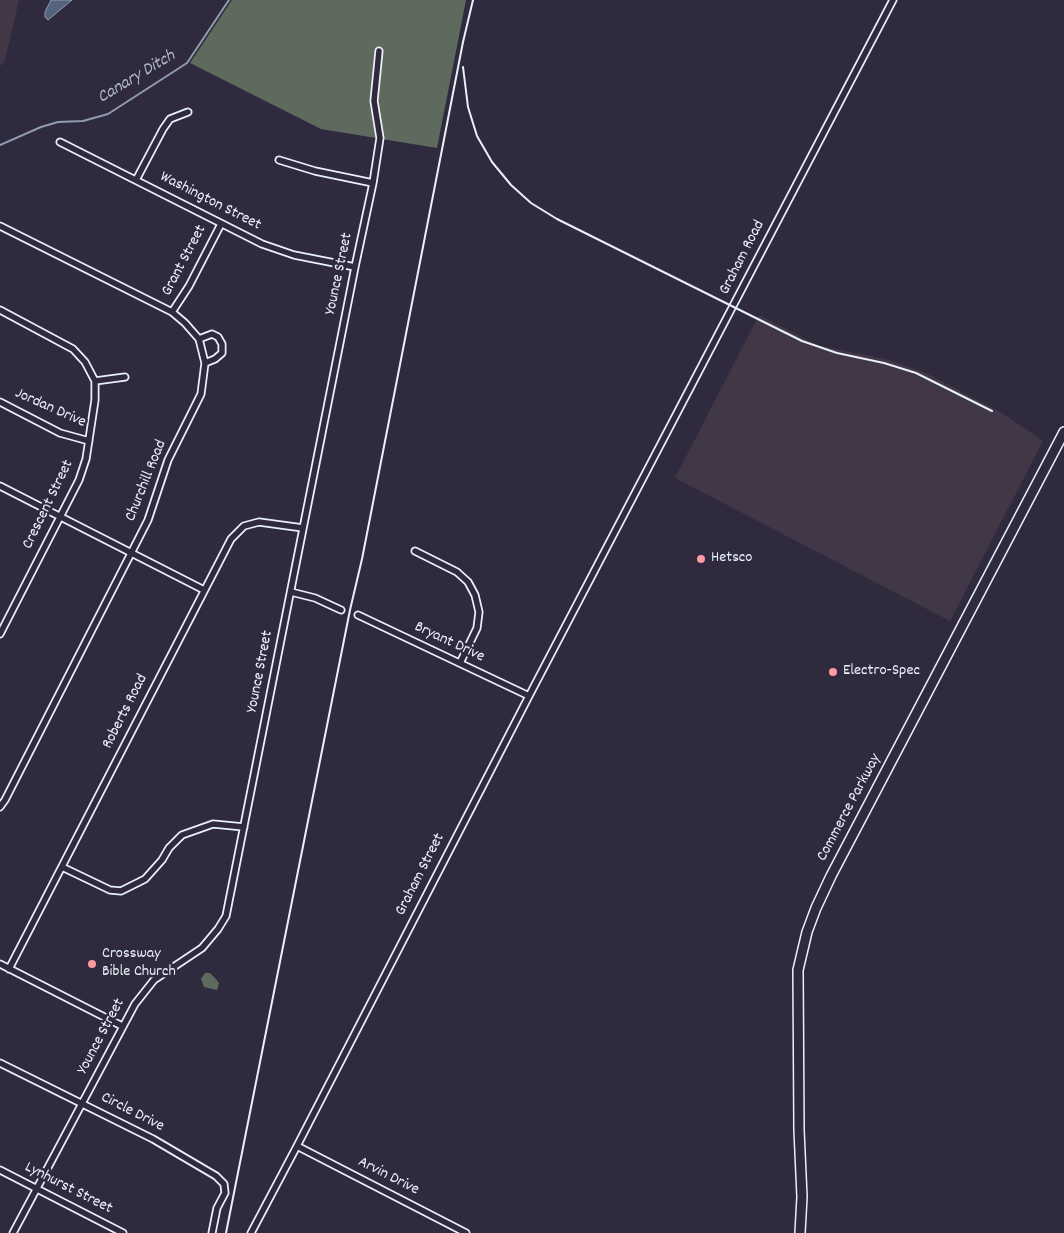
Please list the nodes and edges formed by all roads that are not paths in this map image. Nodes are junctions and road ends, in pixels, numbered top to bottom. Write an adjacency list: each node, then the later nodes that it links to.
1 (893, 0): 23 (street, Graham Road)
2 (379, 51): 7 (street, Younce Street)
3 (188, 112): 6 (street)
4 (60, 142): 6 (street, Washington Street)
5 (279, 160): 7 (street)
6 (136, 180): 8 (street, Washington Street)
7 (373, 183): 10 (street, Younce Street)
8 (221, 224): 10 (street, Washington Street); 12 (street, Grant Street)
9 (0, 226): 12 (street, Churchill Road)
10 (355, 267): 22 (street, Younce Street)
11 (0, 310): 16 (street)
12 (172, 312): 13 (street, Churchill Road)
13 (199, 339): 14 (street, Churchill Road); 14 (street)
14 (205, 363): 25 (street, Churchill Road)
15 (125, 377): 16 (street)
16 (95, 381): 19 (street, Crescent Street)
17 (0, 402): 19 (street, Jordan Drive)
18 (1064, 432): 49 (street, Commerce Parkway)
19 (89, 441): 21 (street, Crescent Street)
20 (0, 486): 21 (street)
21 (60, 516): 25 (street); 30 (street, Crescent Street)
22 (303, 528): 26 (street, Roberts Road); 27 (street, Younce Street)
23 (617, 529): 32 (street, Graham Street)
24 (415, 552): 31 (street)
25 (131, 553): 26 (street); 33 (street, Churchill Road)
26 (204, 590): 35 (street, Roberts Road)
27 (291, 592): 28 (street); 34 (street, Younce Street)
28 (341, 610)
29 (358, 615): 31 (street, Bryant Drive)
30 (0, 634)
31 (460, 663): 32 (street, Bryant Drive)
32 (529, 696): 41 (street, Graham Street)
33 (0, 807)
34 (244, 827): 35 (street); 38 (street, Younce Street)
35 (62, 867): 37 (street, Roberts Road)
36 (0, 964): 37 (street)
37 (9, 968): 38 (street)
38 (122, 1026): 40 (street, Younce Street)
39 (0, 1063): 40 (street, Circle Drive)
40 (84, 1103): 43 (street, Younce Street); 46 (street, Circle Drive)
41 (297, 1146): 47 (street, Graham Street); 48 (street, Arvin Drive)
42 (0, 1170): 43 (street, Lynhurst Street)
43 (37, 1189): 44 (street, Younce Street); 45 (street, Lynhurst Street)
44 (13, 1233)
45 (123, 1233)
46 (212, 1233)
47 (251, 1233)
48 (466, 1233)
49 (800, 1233)

